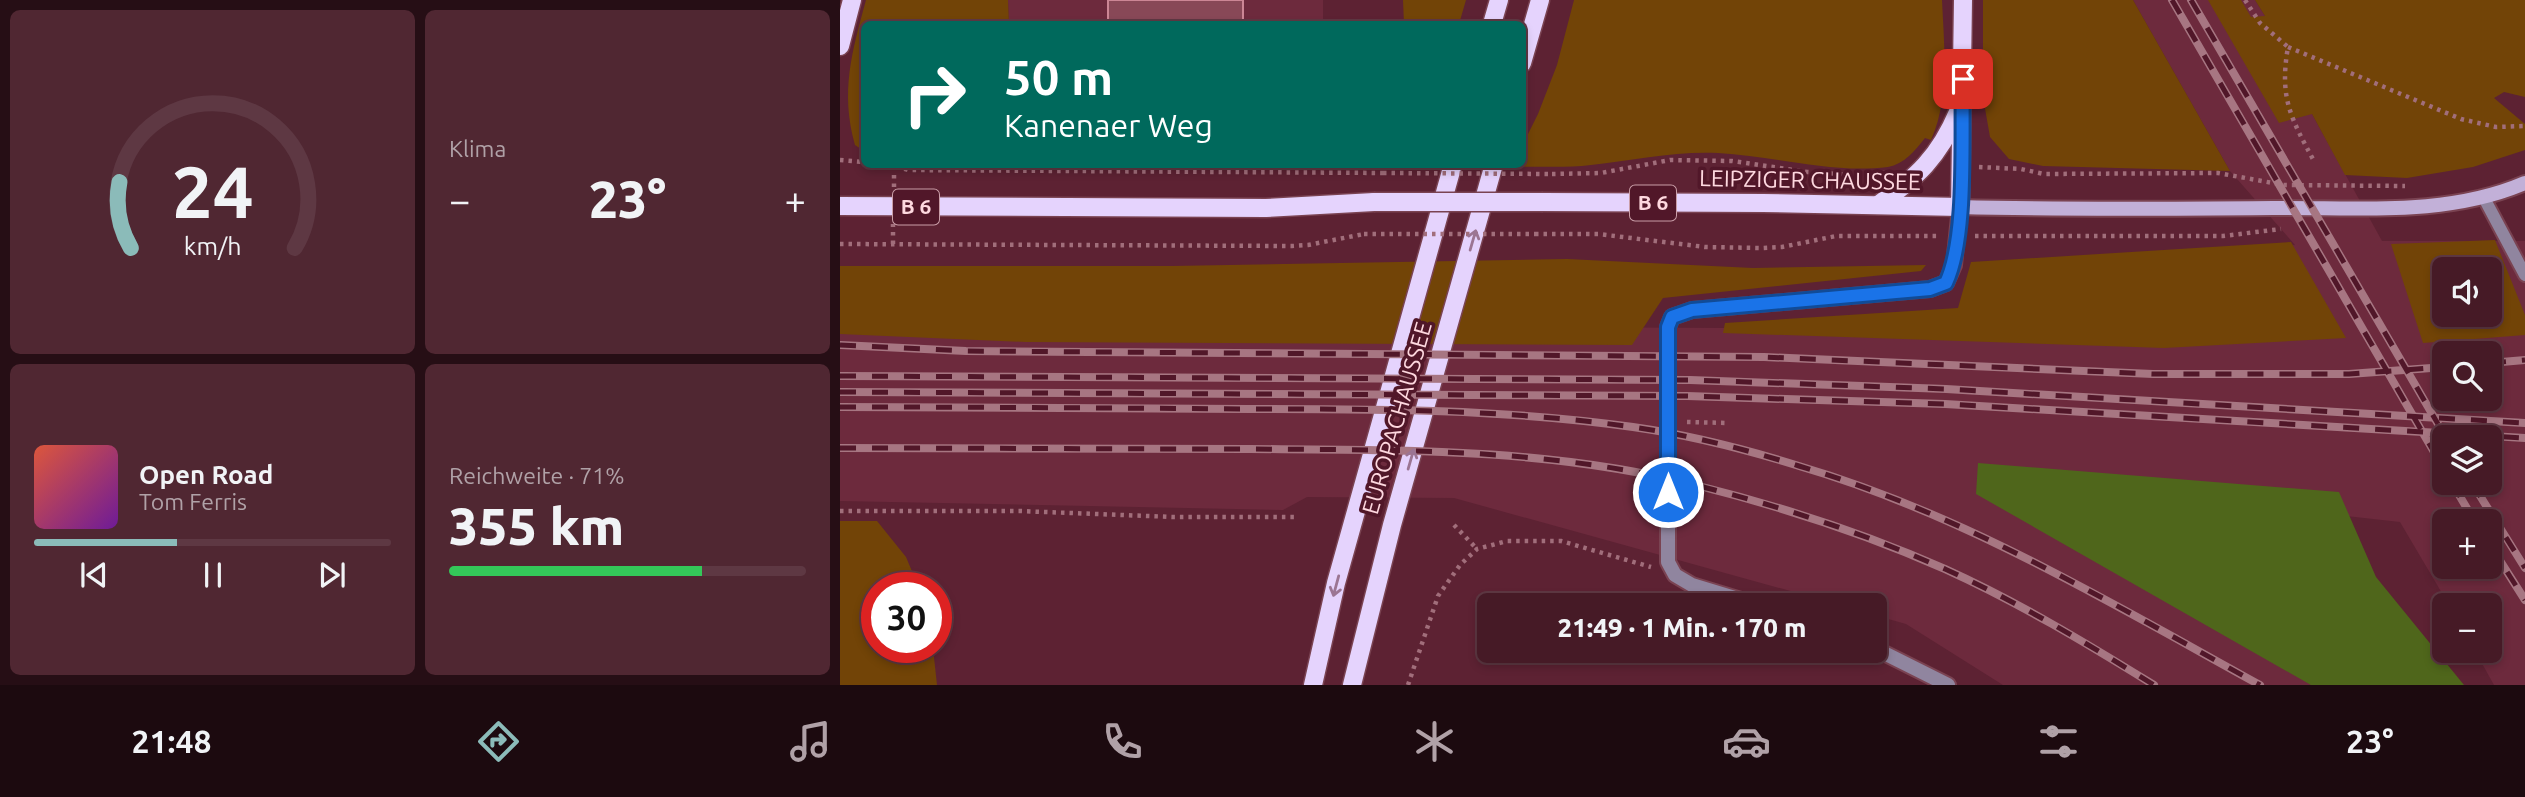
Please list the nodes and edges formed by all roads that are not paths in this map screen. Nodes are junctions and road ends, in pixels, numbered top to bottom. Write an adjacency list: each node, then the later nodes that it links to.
1 (852, 0): 6 (main road)
2 (1499, 0): 5 (main road)
3 (1540, 0): 7 (main road)
4 (1963, 0): 8 (main road)
5 (1493, 21)
6 (840, 46)
7 (1526, 48)
8 (1962, 102): 13 (main road); 15 (main road)
9 (1452, 168): 19 (main road, EUROPACHAUSSEE, one-way to 19)
10 (1493, 168): 20 (main road, EUROPACHAUSSEE, one-way to 10)
11 (2525, 183): 12 (main road, LEIPZIGER CHAUSSEE / B 6)
12 (2484, 198): 15 (main road, LEIPZIGER CHAUSSEE / B 6); 16 (lane)
13 (1878, 205): 14 (main road, LEIPZIGER CHAUSSEE / B 6, bridge); 15 (main road, LEIPZIGER CHAUSSEE / B 6)
14 (840, 206)
15 (1960, 207): 17 (street)
16 (2525, 275)
17 (1718, 593)
18 (1887, 654): 21 (street)
19 (1313, 685)
20 (1352, 685)
21 (1948, 685)

